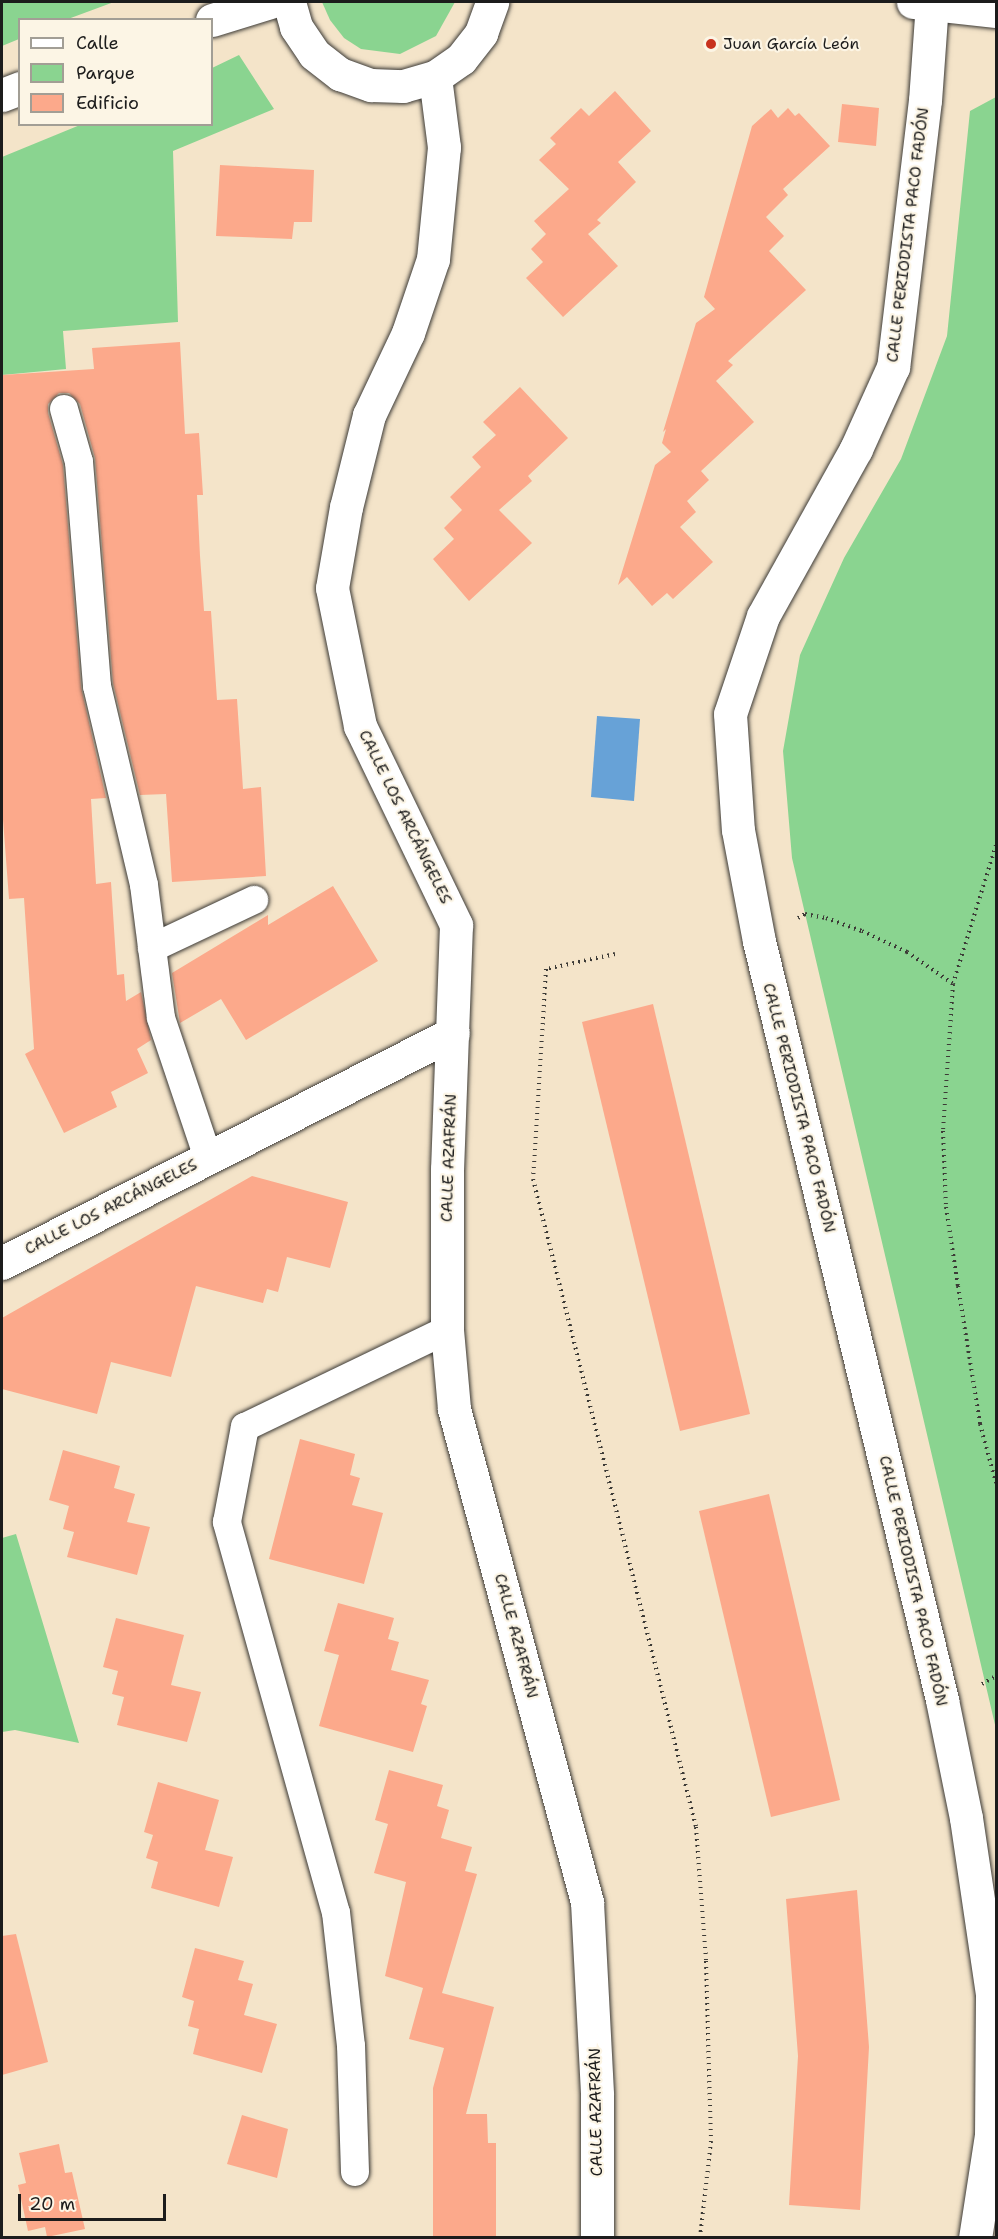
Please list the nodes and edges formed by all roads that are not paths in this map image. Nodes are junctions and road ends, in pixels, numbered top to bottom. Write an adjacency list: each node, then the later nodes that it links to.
1 (270, 2): 6 (street)
2 (289, 2): 7 (street)
3 (492, 2): 7 (street)
4 (923, 2): 5 (street); 19 (street, CALLE PERIODISTA PACO FADÓN)
5 (996, 11)
6 (213, 20)
7 (435, 77): 13 (street, CALLE LOS ARCÁNGELES)
8 (18, 89): 9 (street)
9 (2, 95)
10 (64, 409): 12 (lane)
11 (254, 900): 12 (lane)
12 (152, 948): 14 (lane)
13 (453, 1033): 14 (street, CALLE LOS ARCÁNGELES); 16 (street, CALLE AZAFRÁN)
14 (208, 1158): 15 (street, CALLE LOS ARCÁNGELES)
15 (2, 1263)
16 (447, 1330): 17 (lane); 18 (street, CALLE AZAFRÁN)
17 (355, 2172)
18 (597, 2238)
19 (975, 2238)

